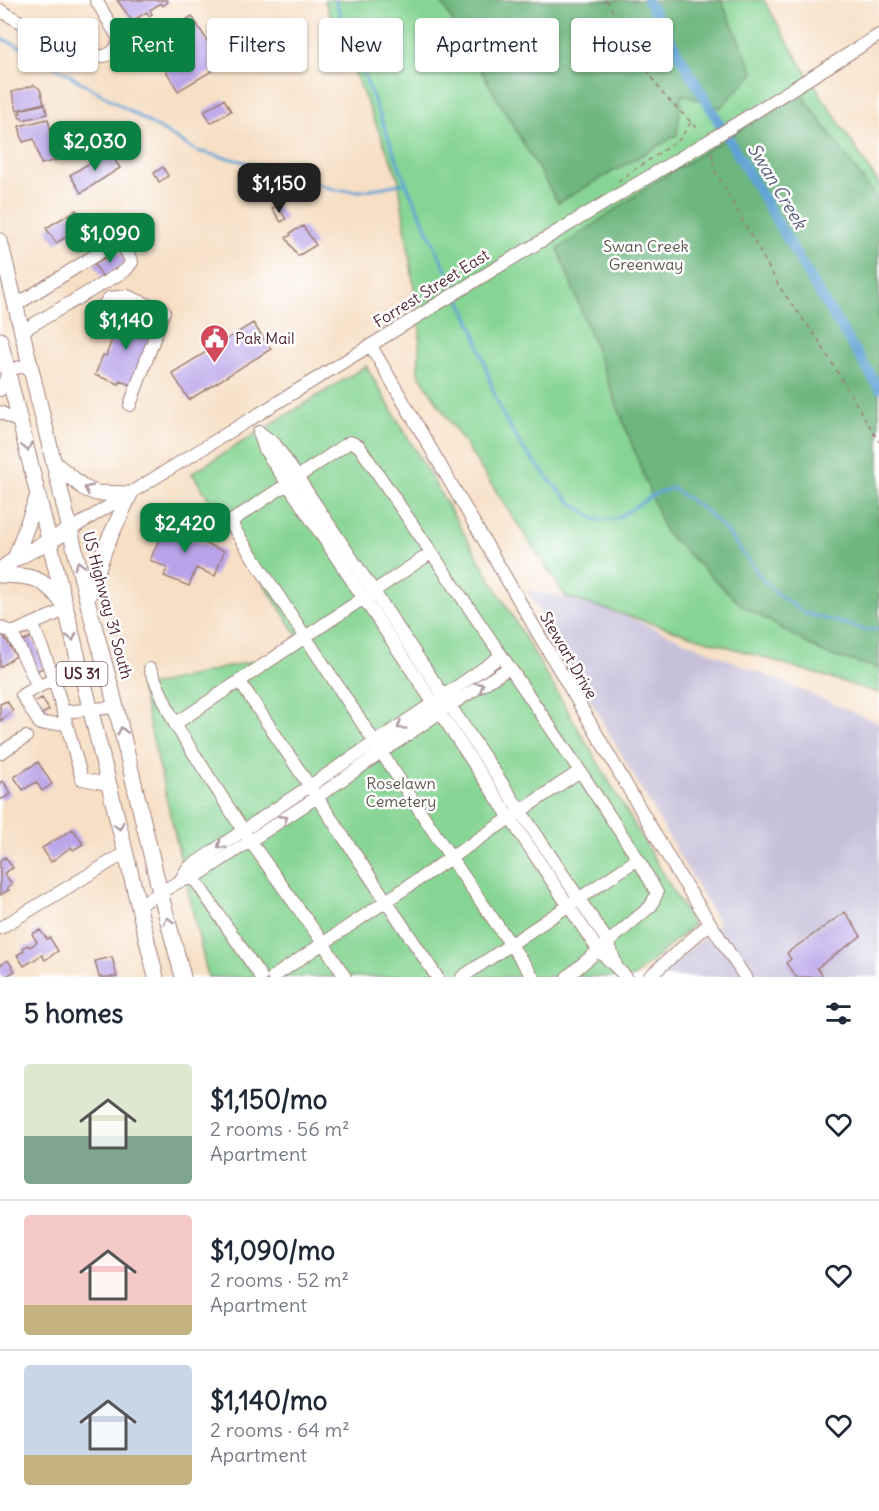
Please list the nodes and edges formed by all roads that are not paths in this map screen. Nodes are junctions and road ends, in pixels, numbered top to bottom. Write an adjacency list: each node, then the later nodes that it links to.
1 (96, 0): 2 (street)
2 (0, 10)
3 (879, 35): 9 (street, Forrest Street East, bridge)
4 (0, 241): 5 (main road, US Highway 31 South / US 31)
5 (16, 305): 7 (main road, US Highway 31 South / US 31); 7 (street)
6 (102, 308): 13 (street)
7 (22, 331): 10 (main road, US Highway 31 South / US 31)
8 (0, 340): 11 (main road, US 31)
9 (371, 346): 15 (street, Forrest Street East); 63 (street, Stewart Drive)
10 (30, 364): 11 (street); 17 (main road, US Highway 31 South / US 31)
11 (8, 372): 12 (street); 16 (main road, US 31)
12 (0, 390)
13 (130, 405)
14 (0, 412): 16 (street)
15 (251, 419): 18 (street); 19 (street, Forrest Street East)
16 (21, 423): 20 (main road, US 31, one-way to 20)
17 (54, 463): 19 (main road, one-way to 17); 21 (main road, US Highway 31 South / US 31)
18 (293, 481): 23 (street); 27 (street); 33 (street)
19 (130, 494): 21 (street, Forrest Street East); 28 (main road)
20 (38, 495): 22 (main road, US 31); 24 (main road)
21 (70, 530): 22 (main road, Forrest Street East); 28 (main road, US Highway 31 South / US 31, one-way to 21)
22 (50, 540): 24 (main road, Forrest Street East); 29 (main road, US 31)
23 (431, 553): 27 (street); 34 (street)
24 (15, 559): 25 (main road, Forrest Street East)
25 (0, 570)
26 (0, 576): 29 (main road)
27 (369, 595): 33 (street); 40 (street)
28 (87, 600): 41 (main road, US Highway 31 South / US 31)
29 (65, 608): 30 (street); 42 (main road, US 31, one-way to 42)
30 (33, 625): 32 (street); 37 (street)
31 (0, 627): 32 (street)
32 (12, 633): 39 (street)
33 (305, 637): 38 (street); 46 (street)
34 (501, 656): 35 (street); 40 (street)
35 (509, 668): 40 (street, one-way to 35); 48 (street)
36 (150, 669): 44 (street)
37 (54, 679): 39 (street); 43 (street)
38 (240, 682): 44 (street); 50 (street)
39 (38, 686): 43 (street)
40 (441, 705): 46 (street); 52 (street); 53 (street)
41 (116, 707): 42 (street); 59 (main road, US Highway 31 South / US 31, one-way to 41)
42 (91, 709): 43 (street); 49 (main road, US 31)
43 (64, 717): 49 (street)
44 (175, 724): 54 (street)
45 (26, 737): 47 (street)
46 (379, 747): 50 (street); 51 (street); 56 (street)
47 (0, 753)
48 (580, 771): 52 (street); 57 (street)
49 (108, 784): 55 (main road, US 31, one-way to 55)
50 (309, 785): 51 (street); 54 (street)
51 (317, 797): 54 (street, one-way to 51); 60 (street)
52 (520, 810): 53 (street); 61 (street)
53 (509, 818): 56 (street); 61 (street)
54 (247, 835): 58 (street); 65 (street)
55 (125, 854): 62 (main road, US 31); 64 (street)
56 (451, 858): 60 (street); 66 (street)
57 (638, 859): 61 (street); 67 (street)
58 (191, 874): 59 (street); 71 (street)
59 (160, 892): 62 (street); 70 (main road, US Highway 31 South / US 31, one-way to 59)
60 (386, 902): 65 (street); 74 (street)
61 (574, 902): 66 (street); 67 (street)
62 (139, 905): 69 (main road, US 31)
63 (709, 924): 78 (street); 79 (street, Stewart Drive)
64 (0, 928)
65 (323, 943): 72 (street); 73 (street)
66 (511, 944): 75 (street); 76 (street)
67 (603, 946): 68 (street); 77 (street)
68 (622, 972)
69 (156, 977)
70 (183, 977)
71 (261, 977)
72 (273, 977)
73 (345, 977)
74 (437, 977)
75 (462, 977)
76 (533, 977)
77 (567, 977)
78 (649, 977)
79 (744, 977)

